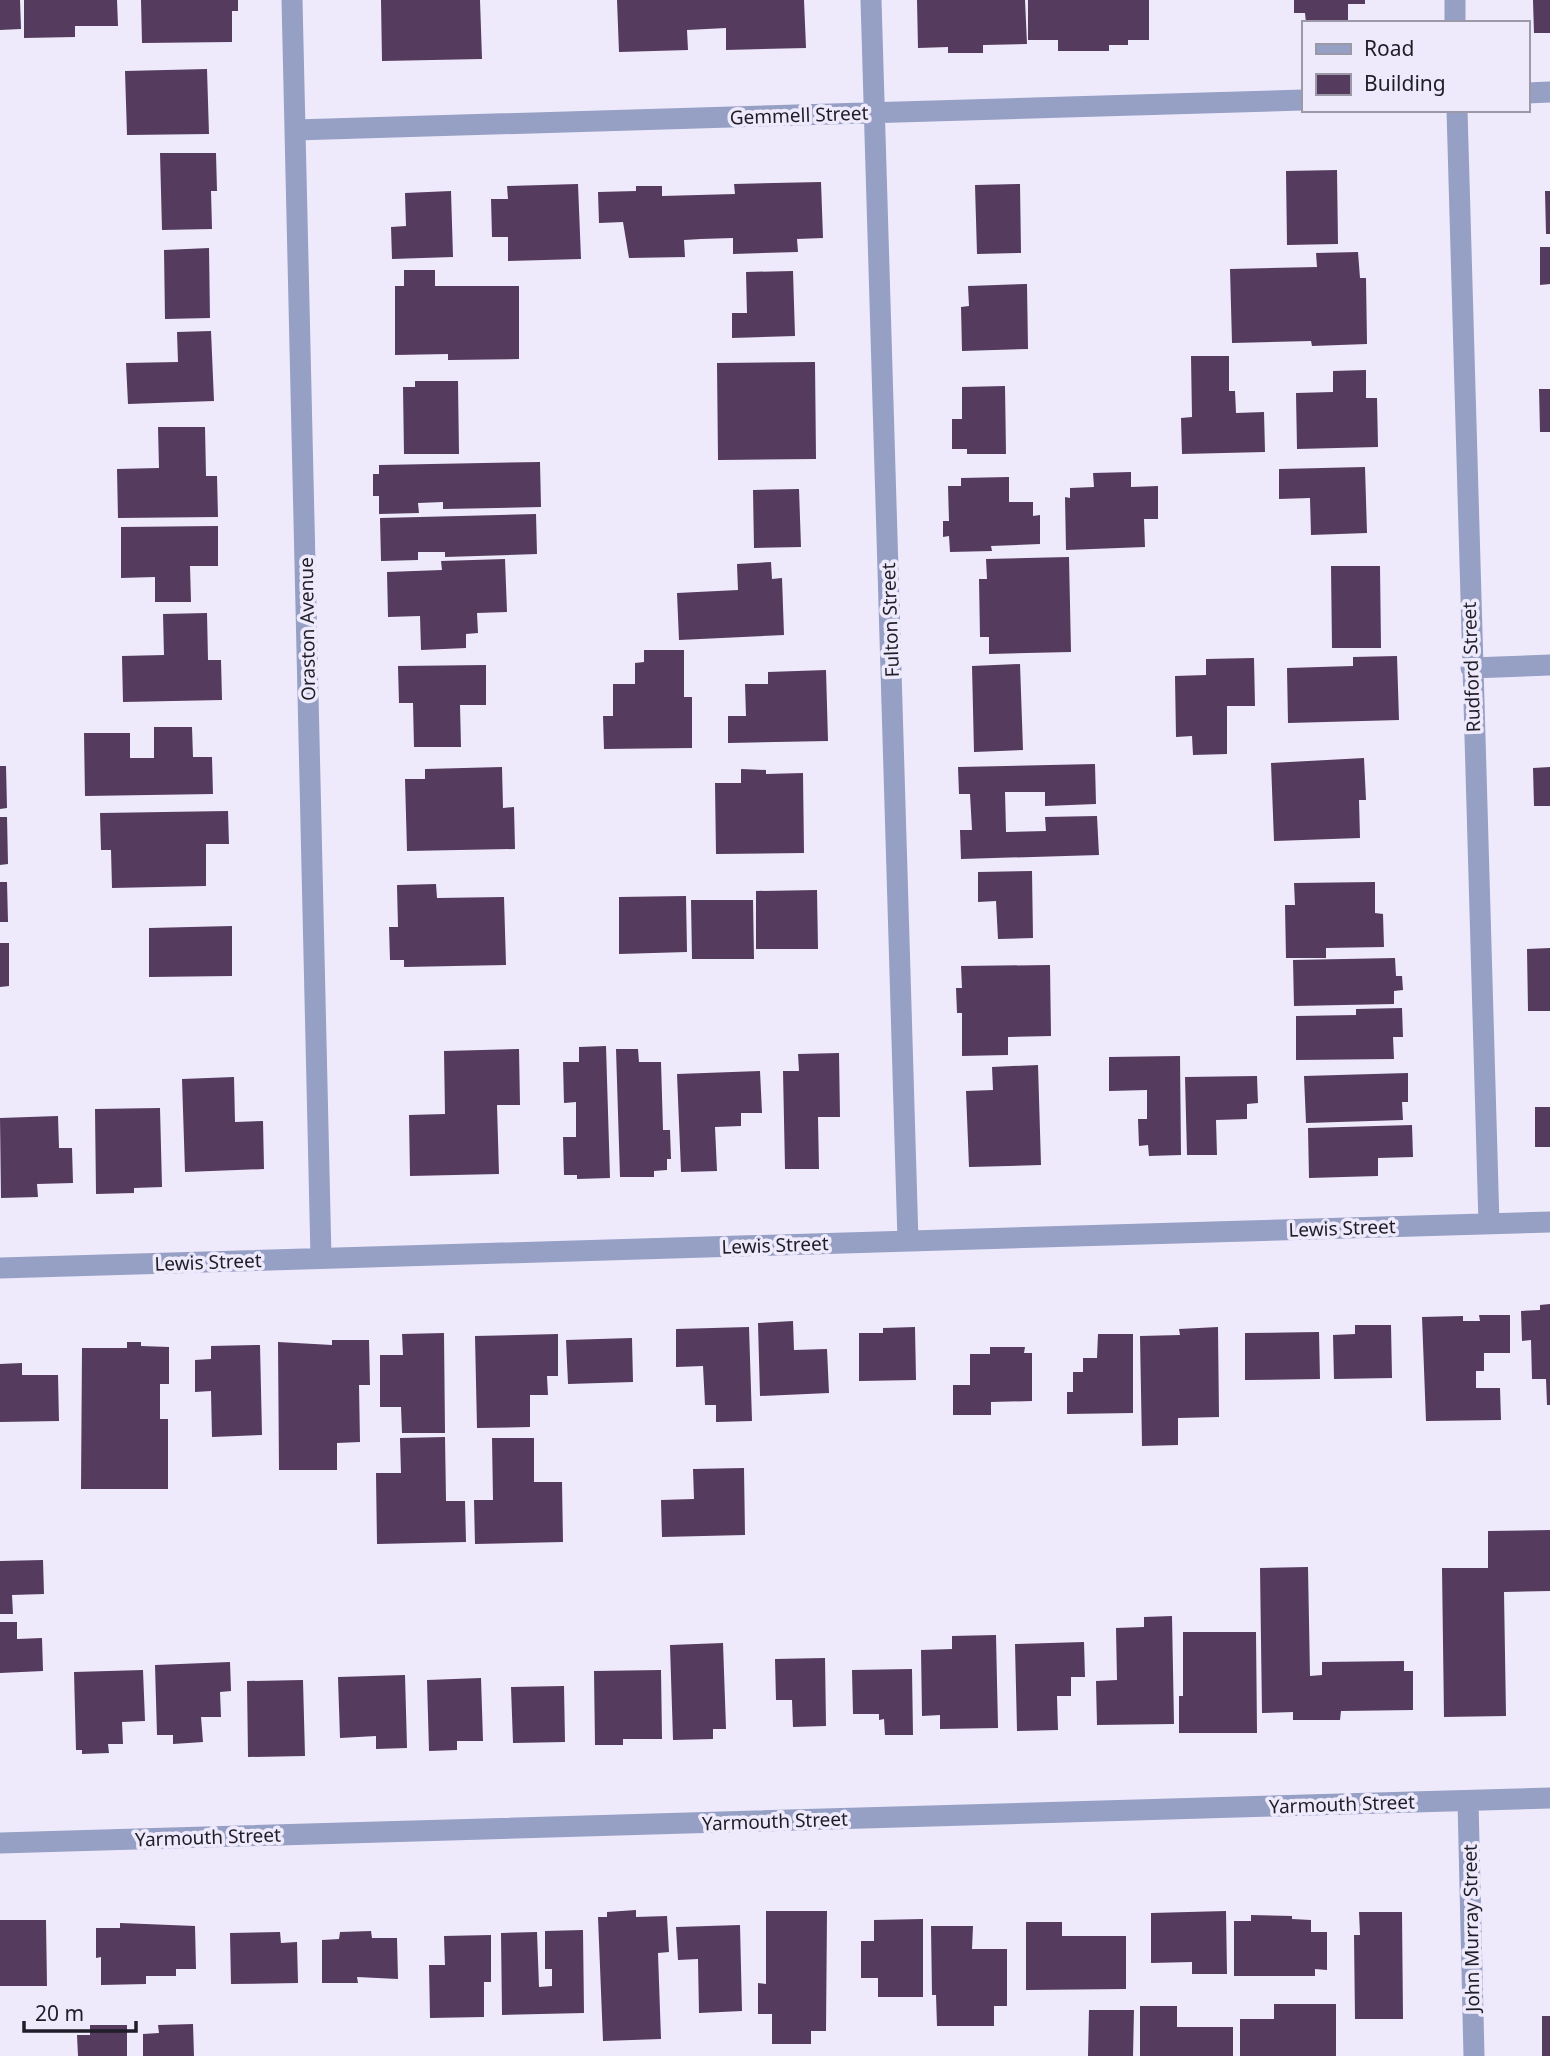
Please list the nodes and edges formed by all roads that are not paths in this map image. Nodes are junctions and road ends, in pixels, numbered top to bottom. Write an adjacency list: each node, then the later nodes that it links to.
1 (292, 0): 10 (street, Oraston Avenue)
2 (871, 0): 9 (street, Fulton Street)
3 (1455, 0): 4 (street)
4 (1455, 21)
5 (1550, 92): 6 (street)
6 (1529, 93)
7 (1302, 100): 9 (street, Gemmell Street)
8 (1457, 112): 12 (street, Rudford Street)
9 (874, 113): 10 (street, Gemmell Street); 15 (street, Fulton Street)
10 (295, 131): 16 (street, Oraston Avenue)
11 (1550, 665): 12 (street)
12 (1471, 668): 14 (street, Rudford Street)
13 (1550, 1222): 14 (street, Lewis Street)
14 (1489, 1224): 15 (street, Lewis Street)
15 (908, 1241): 16 (street, Lewis Street)
16 (321, 1258): 17 (street, Lewis Street)
17 (0, 1268)
18 (1550, 1798): 19 (street, Yarmouth Street)
19 (1468, 1801): 20 (street, Yarmouth Street); 21 (street, John Murray Street)
20 (0, 1843)
21 (1474, 2056)

